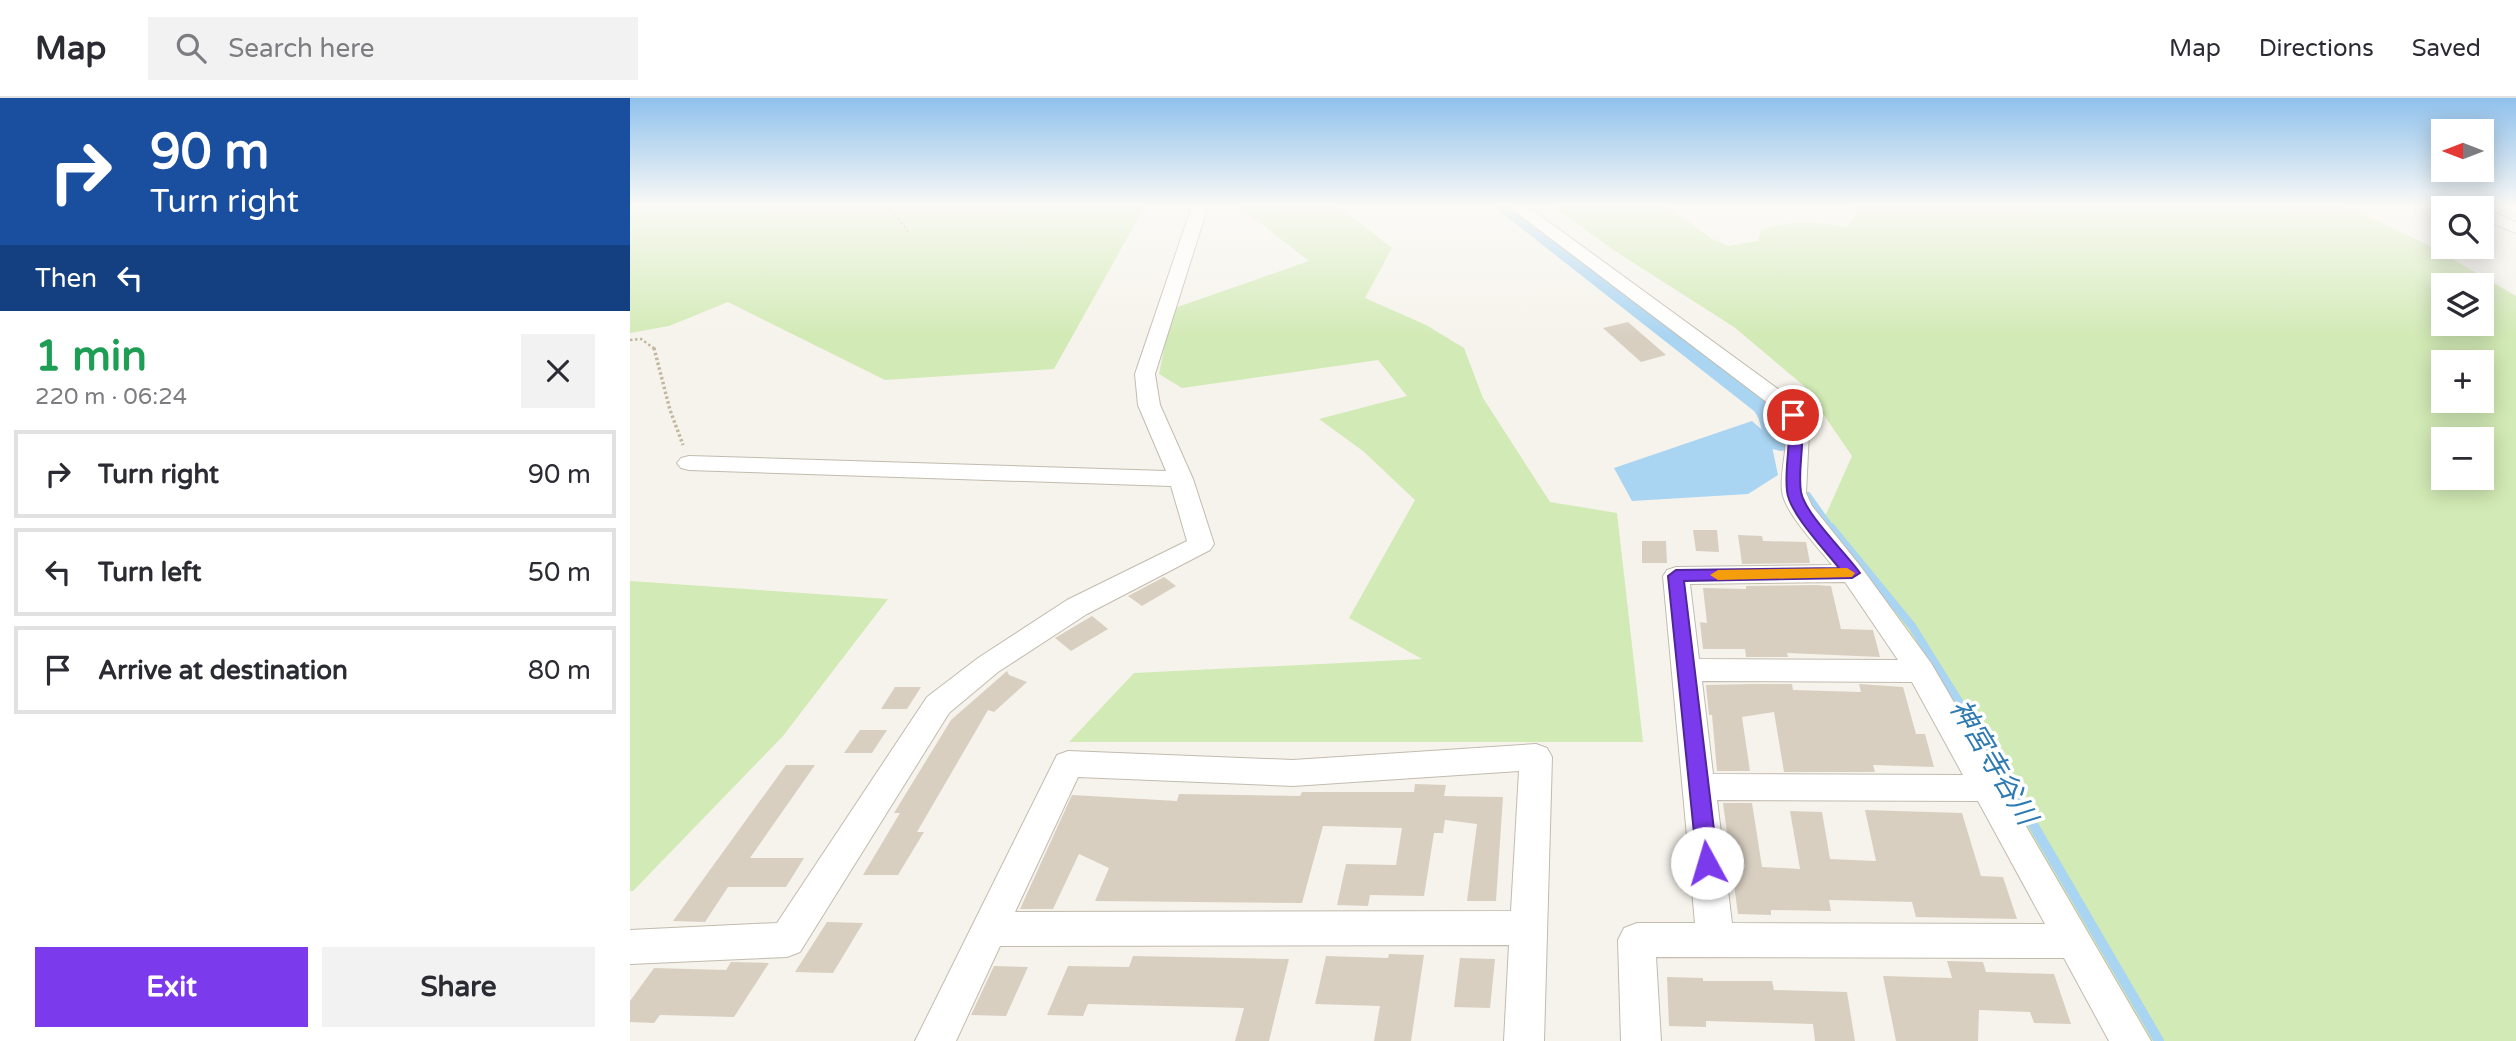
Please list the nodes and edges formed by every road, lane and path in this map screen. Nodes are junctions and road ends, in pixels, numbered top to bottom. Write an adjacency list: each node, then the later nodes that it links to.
1 (1186, 250): 5 (street)
2 (1575, 250): 6 (street)
3 (630, 340): 4 (path)
4 (689, 463): 5 (street)
5 (1181, 479): 15 (street)
6 (1852, 573): 7 (street); 8 (street)
7 (1687, 670): 8 (street); 9 (street)
8 (1921, 671): 10 (street)
9 (1700, 788): 10 (street); 13 (street)
10 (1989, 788): 14 (street)
11 (1528, 928): 12 (street); 12 (street); 17 (street)
12 (989, 929): 16 (street)
13 (1715, 939): 14 (street); 18 (street)
14 (2073, 941): 19 (street)
15 (630, 947)
16 (935, 1041)
17 (1524, 1041)
18 (1642, 1041)
19 (2131, 1041)

